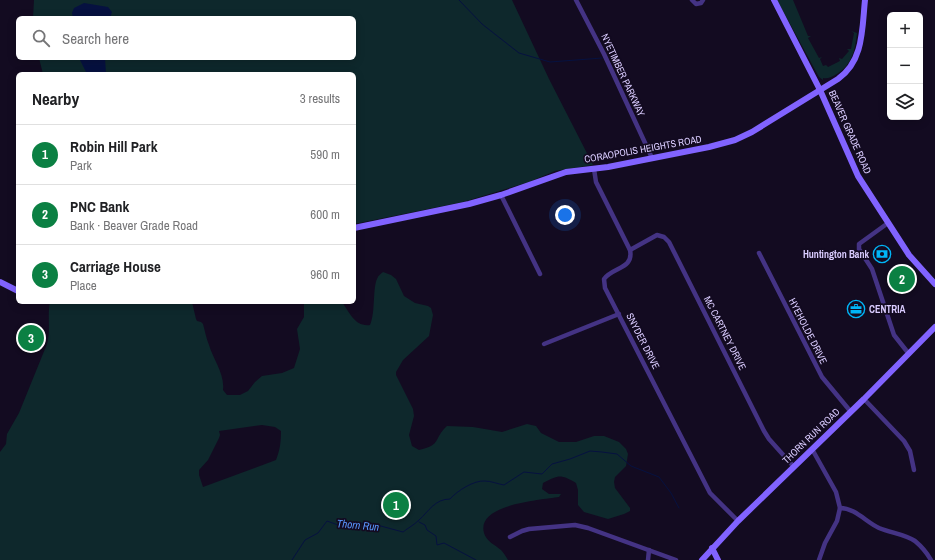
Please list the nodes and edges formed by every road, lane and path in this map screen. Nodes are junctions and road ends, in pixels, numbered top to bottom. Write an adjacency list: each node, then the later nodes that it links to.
1 (576, 0): 7 (street, NYETIMBER PARKWAY)
2 (692, 0): 3 (street)
3 (703, 0)
4 (774, 0): 6 (street, BEAVER GRADE ROAD)
5 (865, 0): 6 (street, CORAOPOLIS HEIGHTS ROAD)
6 (820, 90): 7 (street, CORAOPOLIS HEIGHTS ROAD); 10 (street, BEAVER GRADE ROAD)
7 (652, 158): 8 (street, CORAOPOLIS HEIGHTS ROAD)
8 (594, 169): 9 (street, CORAOPOLIS HEIGHTS ROAD); 12 (street)
9 (501, 195): 11 (street, CORAOPOLIS HEIGHTS ROAD); 14 (street)
10 (888, 223): 16 (street, BEAVER GRADE ROAD); 21 (street)
11 (356, 228)
12 (630, 250): 18 (street, SNYDER DRIVE); 25 (street, MC CARTNEY DRIVE)
13 (759, 252): 23 (street, HYEHOLDE DRIVE)
14 (540, 274)
15 (0, 282): 17 (street)
16 (935, 284)
17 (16, 290)
18 (619, 314): 20 (street); 28 (street, SNYDER DRIVE)
19 (935, 327): 21 (street, THORN RUN ROAD)
20 (544, 344)
21 (909, 354): 22 (street, THORN RUN ROAD)
22 (864, 399): 23 (street, THORN RUN ROAD); 26 (street)
23 (850, 412): 24 (street, THORN RUN ROAD)
24 (812, 449): 25 (street, THORN RUN ROAD); 27 (street)
25 (794, 467): 28 (street, THORN RUN ROAD)
26 (914, 470)
27 (840, 508): 36 (street); 37 (street)
28 (738, 521): 30 (street, THORN RUN ROAD)
29 (510, 537): 31 (street)
30 (712, 548): 34 (street, THORN RUN ROAD); 35 (street)
31 (649, 550): 32 (street); 33 (street)
32 (648, 560)
33 (676, 560)
34 (702, 560)
35 (718, 560)
36 (819, 560)
37 (931, 560)

